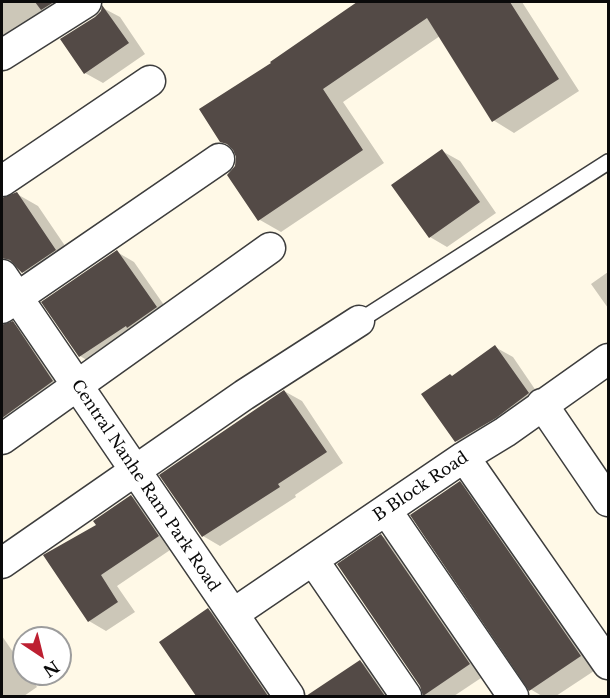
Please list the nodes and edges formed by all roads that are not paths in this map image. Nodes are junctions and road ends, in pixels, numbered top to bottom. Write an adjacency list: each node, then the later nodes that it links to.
1 (86, 2): 2 (street)
2 (2, 55)
3 (150, 81): 6 (street)
4 (219, 159): 8 (street)
5 (609, 162): 9 (lane)
6 (2, 181)
7 (270, 248): 11 (street)
8 (7, 293): 11 (street, Central Nanhe Ram Park Road)
9 (359, 321): 15 (street)
10 (609, 359): 12 (street, B Block Road)
11 (78, 387): 13 (street); 15 (street, Central Nanhe Ram Park Road)
12 (542, 404): 14 (street, B Block Road); 16 (street)
13 (2, 439)
14 (464, 457): 17 (street, B Block Road); 21 (street)
15 (135, 471): 19 (street); 20 (street, Central Nanhe Ram Park Road)
16 (609, 501)
17 (386, 510): 18 (street, B Block Road); 24 (street)
18 (313, 560): 20 (street, B Block Road); 23 (street)
19 (2, 563)
20 (233, 615): 22 (street, Central Nanhe Ram Park Road)
21 (609, 664)
22 (289, 696)
23 (406, 696)
24 (513, 696)

